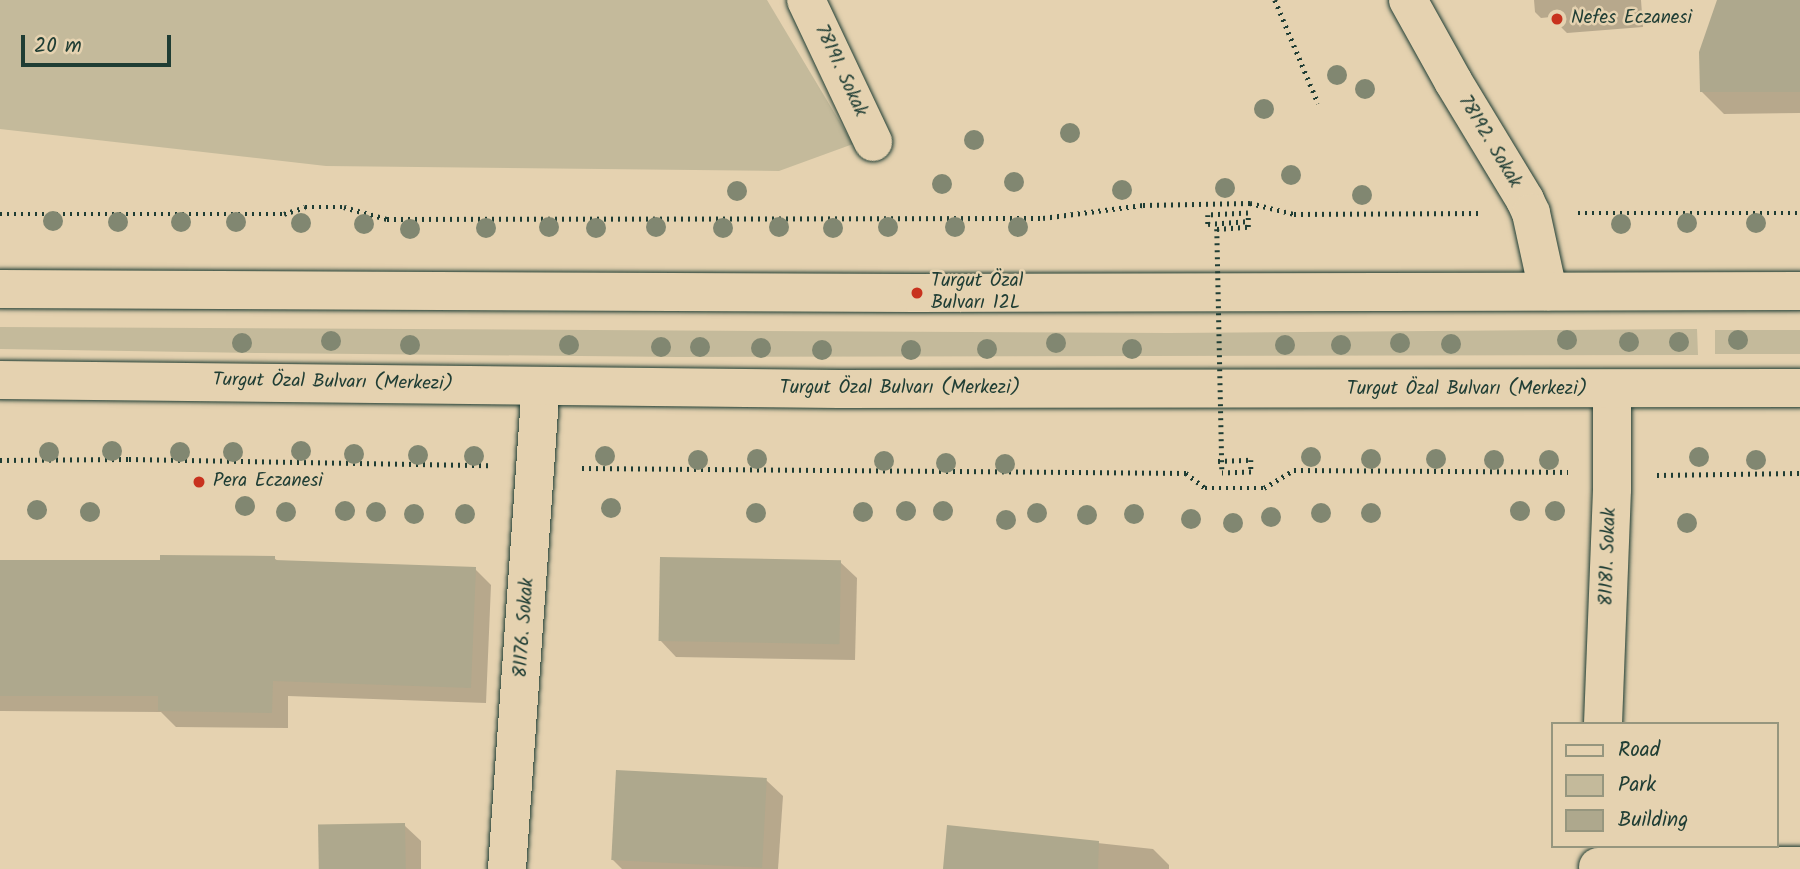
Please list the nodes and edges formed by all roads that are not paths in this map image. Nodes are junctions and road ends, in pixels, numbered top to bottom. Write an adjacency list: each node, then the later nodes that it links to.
1 (806, 0): 3 (main road, 78191. Sokak)
2 (1408, 0): 5 (main road, 78192. Sokak)
3 (873, 142)
4 (0, 289): 5 (main road)
5 (1548, 291): 6 (main road)
6 (1800, 291)
7 (0, 380): 8 (main road, Turgut Özal Bulvarı (Merkezi))
8 (541, 387): 10 (main road, Turgut Özal Bulvarı (Merkezi)); 14 (main road, 81176. Sokak)
9 (1800, 388): 10 (main road, Turgut Özal Bulvarı (Merkezi))
10 (1612, 390): 11 (main road, 81181. Sokak)
11 (1603, 722)
12 (1599, 861): 13 (main road)
13 (1800, 866)
14 (507, 869)

